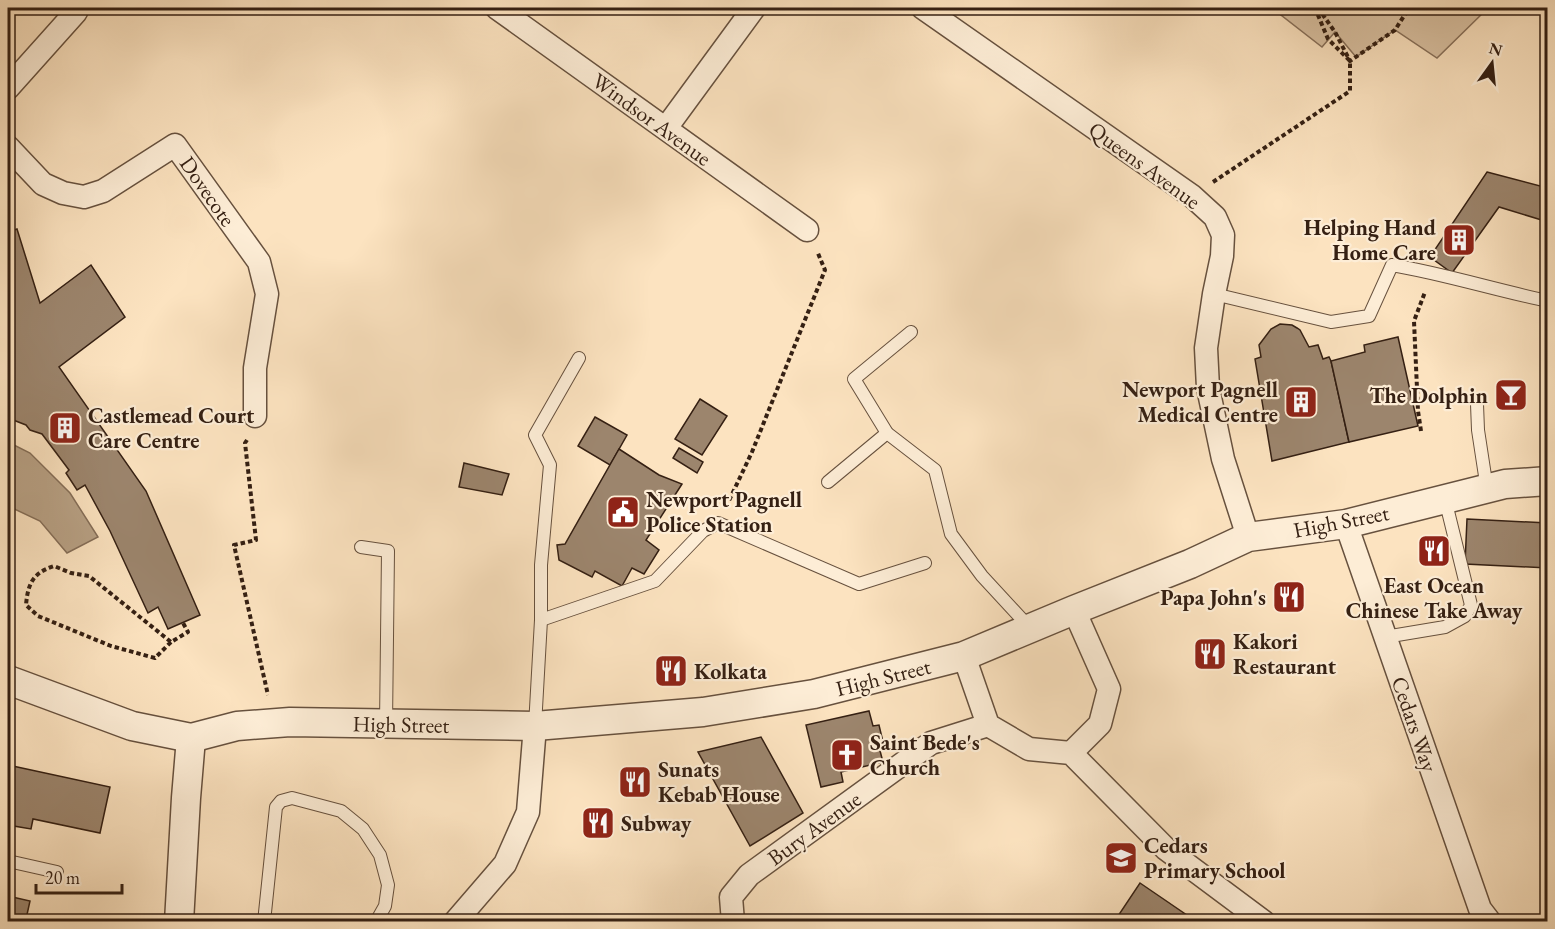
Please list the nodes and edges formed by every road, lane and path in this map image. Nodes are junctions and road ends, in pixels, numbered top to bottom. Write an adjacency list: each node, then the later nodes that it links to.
1 (497, 8): 9 (street, Windsor Avenue)
2 (754, 8): 9 (street)
3 (922, 8): 11 (street, Queens Avenue)
4 (1316, 8): 7 (path); 7 (path)
5 (1408, 8): 7 (path)
6 (76, 12): 8 (street)
7 (1350, 61): 11 (path)
8 (8, 88)
9 (666, 128): 12 (street, Windsor Avenue)
10 (10, 156): 19 (street, Dovecote)
11 (1192, 196): 14 (street, Queens Avenue)
12 (807, 230): 26 (path)
13 (1432, 272): 14 (lane); 15 (lane); 20 (path)
14 (1214, 294): 28 (street, Queens Avenue)
15 (1548, 301)
16 (911, 332): 21 (lane)
17 (579, 358): 32 (lane)
18 (1477, 404): 24 (lane)
19 (255, 416): 39 (path)
20 (1421, 431)
21 (887, 433): 23 (lane); 34 (lane)
22 (1548, 481): 24 (street, High Street)
23 (828, 482)
24 (1487, 489): 25 (street, High Street)
25 (1445, 498): 27 (street, High Street); 35 (lane)
26 (718, 524): 30 (lane); 32 (lane)
27 (1346, 524): 28 (street, High Street); 35 (street, Cedars Way)
28 (1248, 537): 31 (street, High Street)
29 (361, 547): 40 (lane)
30 (925, 563)
31 (1074, 610): 34 (street, High Street); 44 (street)
32 (541, 620): 42 (lane)
33 (183, 623): 36 (path)
34 (1030, 628): 37 (street, High Street)
35 (1385, 637): 53 (street, Cedars Way)
36 (171, 642): 36 (path)
37 (964, 656): 41 (street); 42 (street, High Street)
38 (8, 682): 43 (street)
39 (274, 723): 40 (street, High Street); 43 (street, High Street)
40 (386, 724): 42 (street, High Street)
41 (988, 725): 44 (street); 51 (street, Bury Avenue)
42 (535, 726): 50 (street)
43 (191, 738): 47 (street)
44 (1071, 753): 52 (street)
45 (8, 861): 46 (lane)
46 (57, 872)
47 (179, 921)
48 (264, 921): 49 (lane)
49 (376, 921)
50 (455, 921)
51 (733, 921)
52 (1264, 921)
53 (1490, 921)

